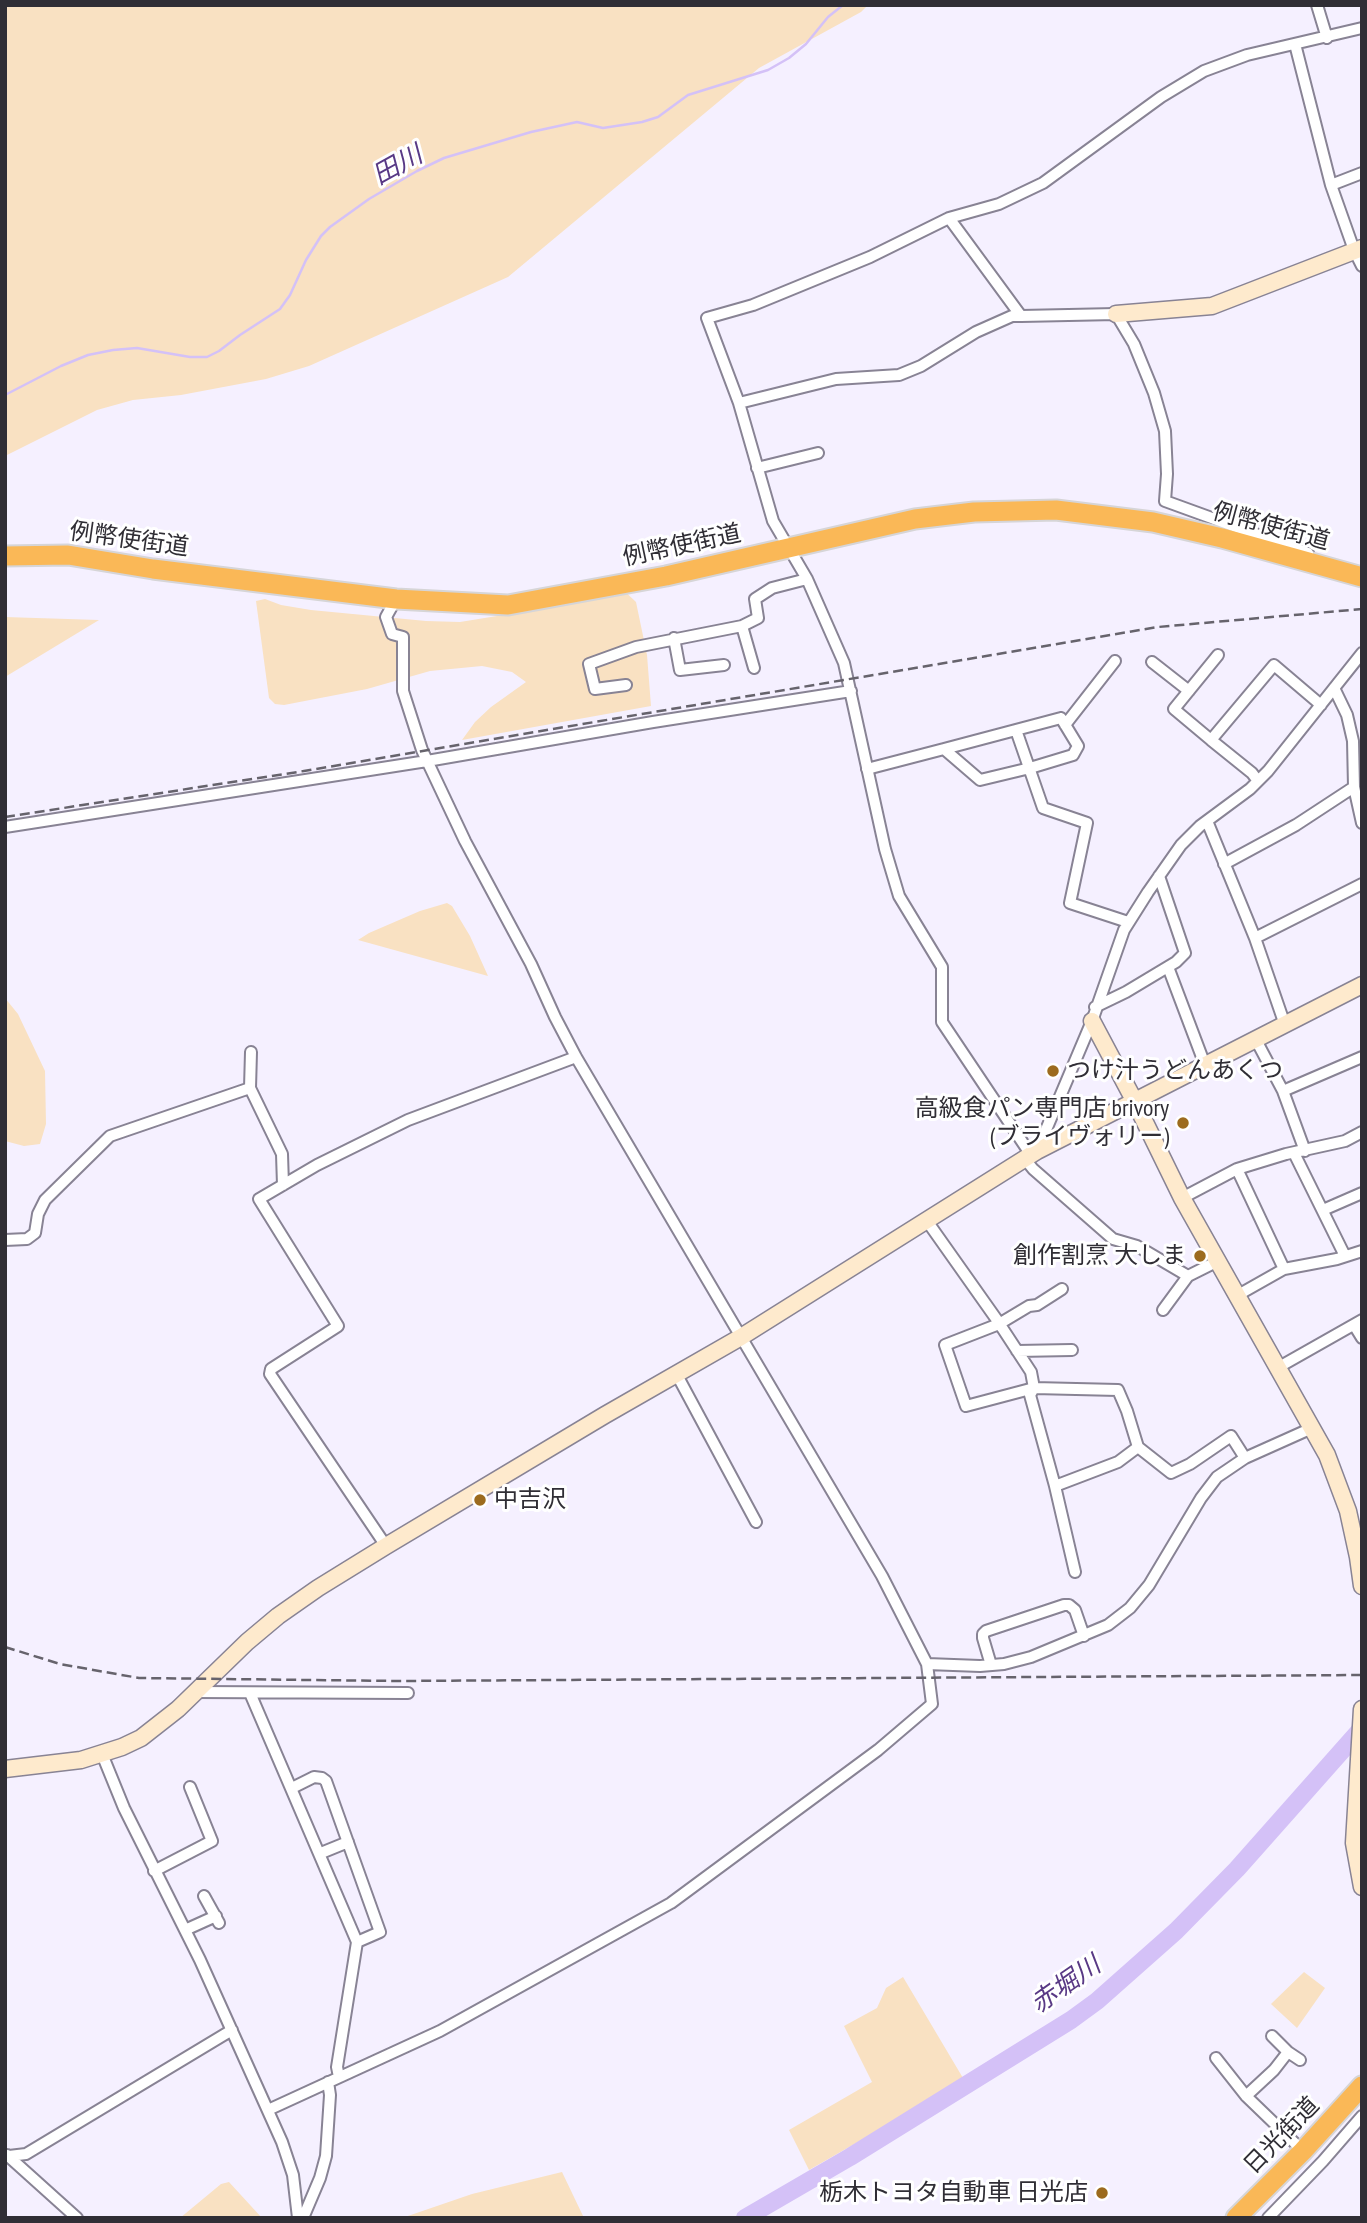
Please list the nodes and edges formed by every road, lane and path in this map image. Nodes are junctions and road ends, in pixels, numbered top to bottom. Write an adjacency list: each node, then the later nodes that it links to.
1 (1317, 5): 3 (street)
2 (1362, 28): 3 (street)
3 (1327, 38): 4 (street)
4 (1295, 44): 6 (street); 7 (street)
5 (1362, 173): 6 (street)
6 (1331, 185): 8 (street)
7 (949, 218): 11 (street); 12 (street)
8 (1358, 249): 9 (street); 10 (street)
9 (1362, 266)
10 (1116, 314): 11 (street); 17 (street)
11 (1021, 316): 12 (street)
12 (739, 403): 14 (street)
13 (818, 453): 14 (street)
14 (757, 468): 15 (street)
15 (789, 548): 18 (highway, 例幣使街道); 19 (street); 20 (highway, 例幣使街道)
16 (5, 556): 20 (highway, 例幣使街道)
17 (1362, 567)
18 (1362, 577)
19 (807, 579): 21 (street); 31 (street)
20 (396, 599): 38 (street)
21 (742, 626): 22 (street); 28 (street)
22 (674, 638): 27 (street); 29 (street)
23 (1362, 653): 30 (street)
24 (1218, 655): 32 (street)
25 (1115, 661): 34 (street)
26 (1152, 662): 32 (street)
27 (724, 665)
28 (754, 667)
29 (626, 685)
30 (1334, 688): 33 (street); 42 (street)
31 (851, 691): 38 (street); 40 (street)
32 (1189, 691): 36 (street)
33 (1321, 705): 36 (street); 41 (street)
34 (1065, 725): 35 (street); 39 (street)
35 (1016, 730): 37 (street); 39 (street)
36 (1211, 740): 41 (street)
37 (944, 749): 39 (street); 40 (street)
38 (427, 761): 45 (street); 57 (street)
39 (1030, 768): 49 (street)
40 (867, 769): 65 (street)
41 (1258, 781): 43 (street)
42 (1354, 787): 44 (street); 46 (street)
43 (1207, 821): 46 (street); 47 (street)
44 (1362, 823)
45 (5, 827)
46 (1224, 864): 50 (street)
47 (1159, 876): 49 (street); 51 (street)
48 (1362, 884): 50 (street)
49 (1129, 922): 53 (street)
50 (1255, 938): 54 (street)
51 (1168, 967): 53 (street); 59 (street)
52 (1360, 990): 54 (street)
53 (1094, 1014): 62 (street); 65 (street)
54 (1285, 1024): 55 (street)
55 (1256, 1040): 59 (street); 61 (street)
56 (251, 1052): 60 (street)
57 (576, 1057): 67 (street); 83 (street)
58 (1362, 1057): 61 (street)
59 (1205, 1065): 62 (street)
60 (250, 1088): 67 (street); 72 (street)
61 (1283, 1091): 64 (street)
62 (1135, 1102): 65 (street); 69 (street)
63 (1362, 1132): 64 (street)
64 (1299, 1152): 66 (street); 70 (street)
65 (1031, 1155): 71 (street); 77 (street)
66 (1237, 1169): 69 (street); 76 (street)
67 (283, 1185): 96 (street)
68 (1362, 1193): 70 (street)
69 (1182, 1198): 75 (street)
70 (1323, 1210): 74 (street)
71 (927, 1221): 82 (street); 83 (street)
72 (5, 1240)
73 (1362, 1251): 74 (street)
74 (1345, 1256): 76 (street)
75 (1218, 1261): 77 (street); 79 (street)
76 (1284, 1269): 79 (street)
77 (1188, 1276): 80 (street)
78 (1062, 1289): 82 (street)
79 (1238, 1296): 87 (street)
80 (1163, 1310)
81 (1358, 1323): 84 (street); 87 (street)
82 (999, 1324): 86 (street); 89 (street)
83 (741, 1337): 88 (street); 100 (street)
84 (1362, 1338)
85 (1072, 1350): 86 (street)
86 (1017, 1351): 89 (street)
87 (1279, 1367): 90 (street)
88 (677, 1375): 94 (street); 96 (street)
89 (1034, 1388): 91 (street); 93 (street)
90 (1312, 1428): 92 (street); 95 (street)
91 (1138, 1447): 92 (street); 93 (street)
92 (1245, 1458): 99 (street)
93 (1055, 1486): 97 (street)
94 (756, 1522)
95 (1357, 1531): 98 (street)
96 (386, 1546): 102 (street)
97 (1075, 1572)
98 (1362, 1586)
99 (1084, 1636): 101 (street); 101 (street)
100 (928, 1664): 101 (street); 122 (street)
101 (991, 1665)
102 (195, 1692): 103 (street); 106 (street)
103 (250, 1693): 104 (street); 109 (street)
104 (408, 1693)
105 (1362, 1709): 113 (street)
106 (102, 1754): 107 (street); 112 (street)
107 (5, 1769)
108 (190, 1787): 112 (street)
109 (292, 1788): 110 (street); 111 (street)
110 (348, 1842): 111 (street); 116 (street)
111 (321, 1853): 116 (street)
112 (154, 1871): 115 (street)
113 (1362, 1887)
114 (204, 1896): 115 (street)
115 (185, 1930): 117 (street)
116 (357, 1942): 122 (street)
117 (232, 2030): 125 (street); 128 (street)
118 (1272, 2036): 119 (street)
119 (1288, 2052): 121 (street); 124 (street)
120 (1216, 2058): 124 (street)
121 (1300, 2060)
122 (334, 2079): 125 (street); 130 (street)
123 (1362, 2085): 127 (highway, 日光街道)
124 (1246, 2096): 127 (street)
125 (268, 2110): 130 (street)
126 (1362, 2116): 132 (street)
127 (1303, 2151): 131 (highway, 日光街道)
128 (7, 2154): 129 (street)
129 (77, 2218)
130 (300, 2218)
131 (1237, 2218)
132 (1268, 2218)

